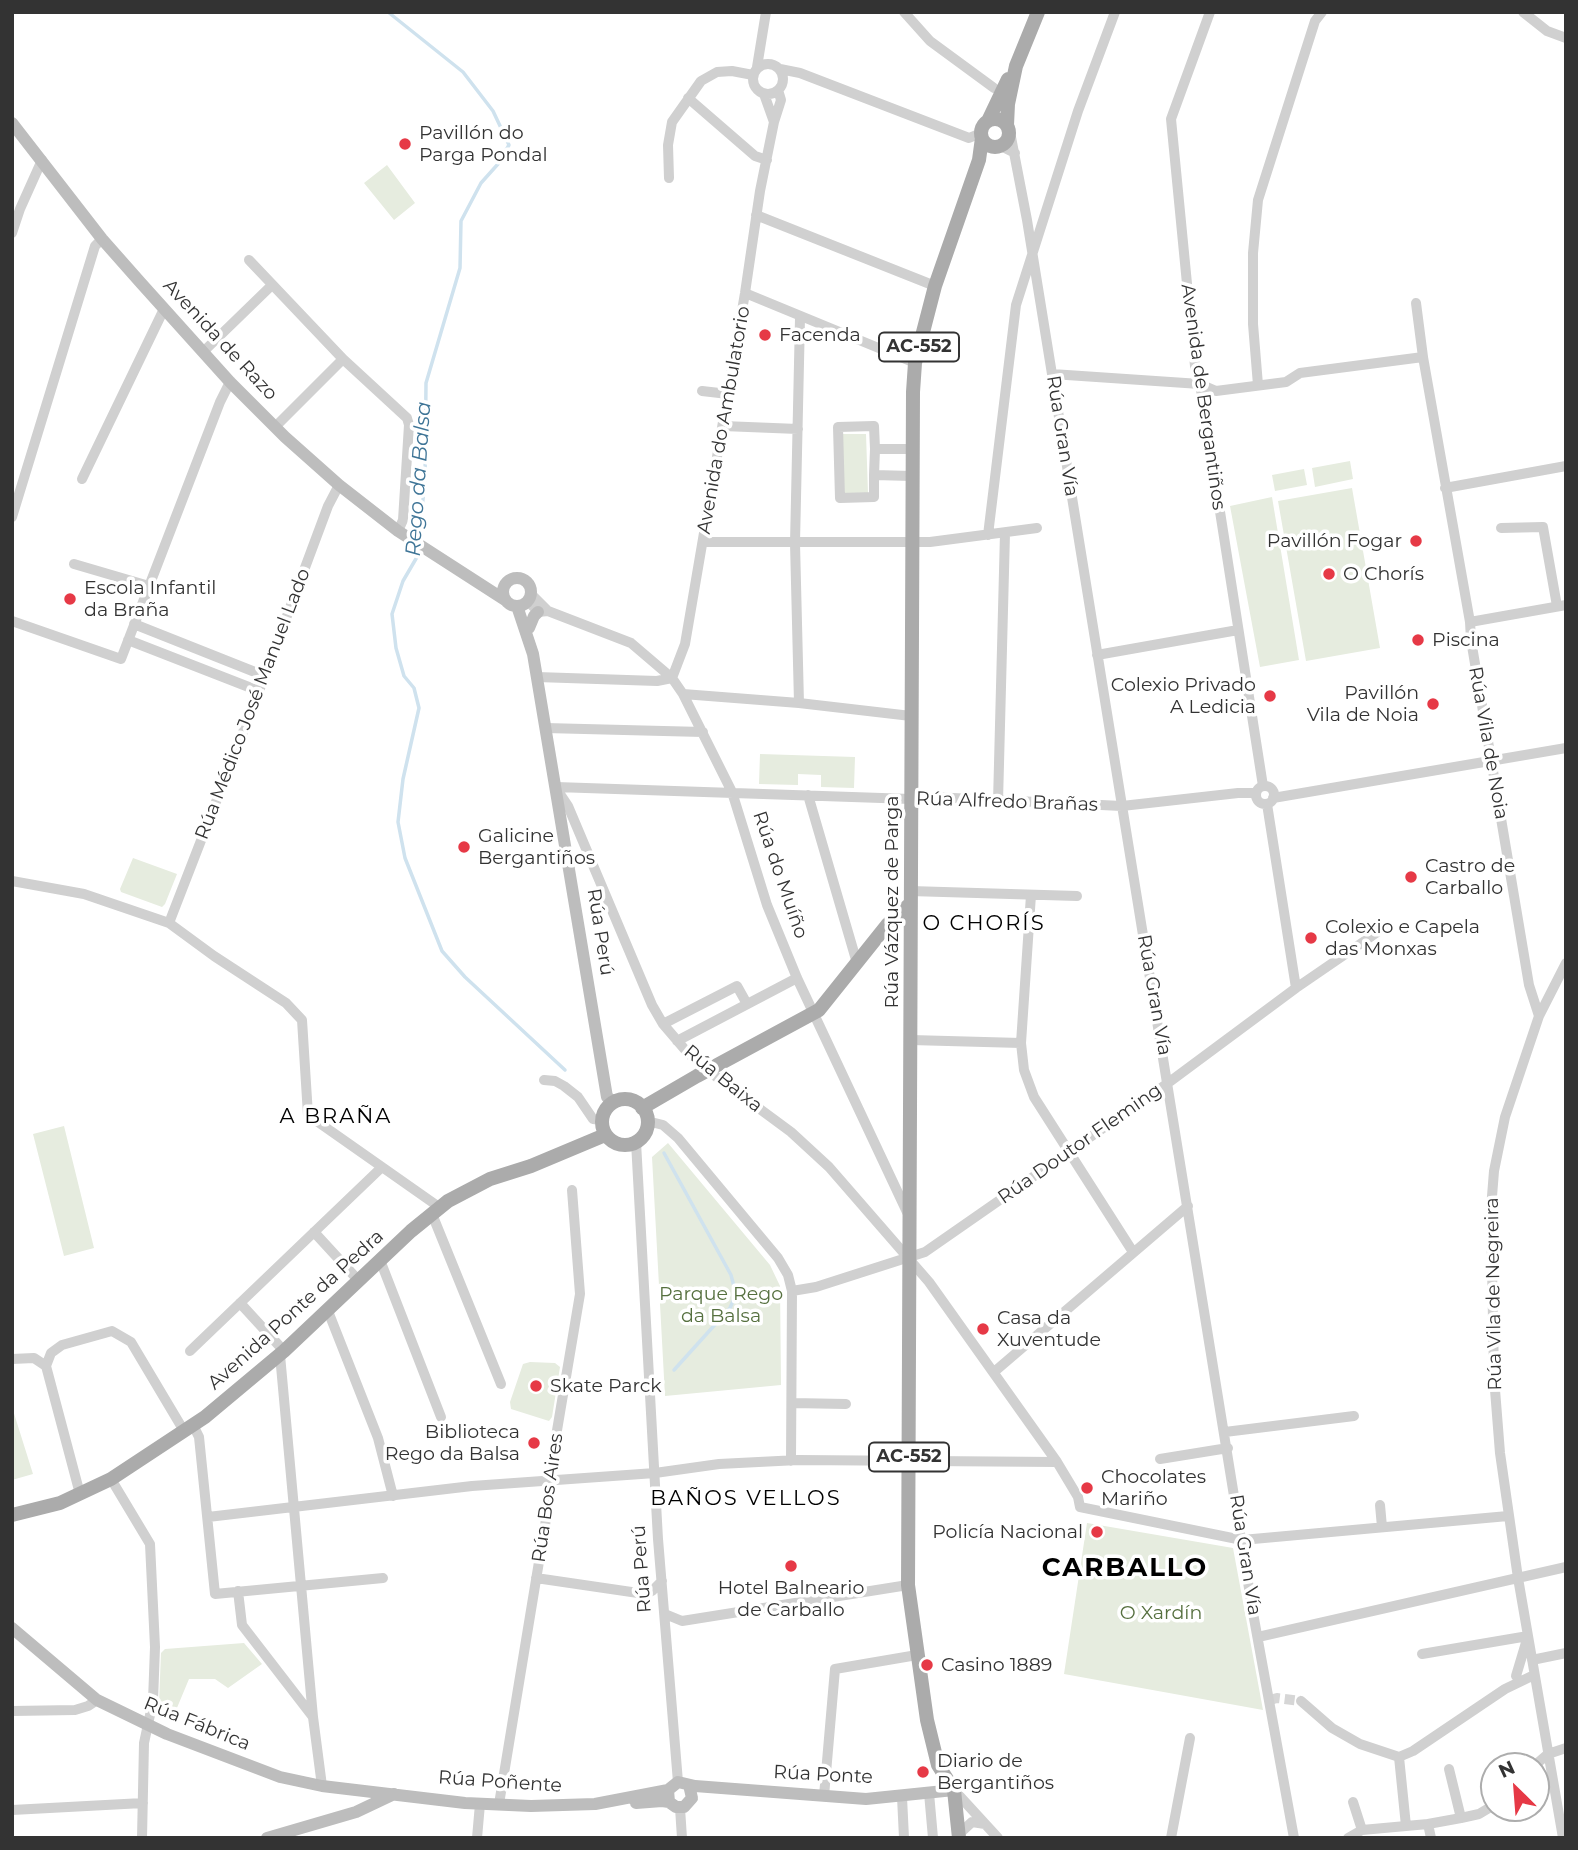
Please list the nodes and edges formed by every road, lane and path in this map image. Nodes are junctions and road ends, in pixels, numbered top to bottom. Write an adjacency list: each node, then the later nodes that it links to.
1 (766, 12): 9 (street)
2 (904, 12): 13 (street)
3 (1038, 12): 12 (main road, AC-552)
4 (1115, 12): 31 (street)
5 (1210, 12): 45 (street, Avenida de Bergantiños)
6 (1322, 12): 46 (street)
7 (1523, 12): 8 (street)
8 (1566, 38)
9 (762, 43): 10 (street); 11 (street)
10 (775, 66): 11 (street); 14 (street); 21 (street)
11 (755, 71): 15 (street); 16 (street)
12 (1013, 72): 13 (street); 17 (main road, AC-552); 20 (main road, AC-552)
13 (994, 88): 17 (street)
14 (778, 90): 15 (street); 18 (street, Avenida do Ambulatorio)
15 (764, 94): 18 (street)
16 (688, 98): 25 (street); 27 (street)
17 (995, 106): 21 (main road, AC-552)
18 (774, 122): 25 (street, Avenida do Ambulatorio)
19 (12, 123): 24 (street, Avenida de Razo)
20 (1008, 128): 21 (main road); 22 (main road, AC-552); 23 (street, Rúa Gran Vía)
21 (984, 130): 22 (main road); 26 (main road, Rúa Vázquez de Parga / AC-552)
22 (999, 146): 23 (street); 26 (main road, AC-552)
23 (1015, 153): 31 (street, Rúa Gran Vía)
24 (42, 160): 29 (street); 30 (street, Avenida de Razo)
25 (767, 160): 28 (street, Avenida do Ambulatorio)
26 (979, 160): 34 (main road, Rúa Vázquez de Parga / AC-552)
27 (669, 178)
28 (756, 215): 34 (street); 35 (street, Avenida do Ambulatorio)
29 (12, 233)
30 (103, 239): 37 (street, Avenida de Razo); 60 (street)
31 (1032, 253): 43 (street, Rúa Gran Vía); 65 (street)
32 (249, 260): 33 (street)
33 (272, 285): 39 (street); 41 (street)
34 (935, 286): 42 (main road, Rúa Vázquez de Parga / AC-552)
35 (745, 293): 38 (street); 48 (street, Avenida do Ambulatorio)
36 (1416, 303): 40 (street, Rúa Vila de Noia)
37 (164, 309): 39 (street, Avenida de Razo); 57 (street)
38 (800, 318): 42 (street); 51 (street)
39 (203, 352): 44 (street, Avenida de Razo)
40 (1423, 357): 46 (street); 59 (street, Rúa Vila de Noia)
41 (343, 359): 50 (street); 63 (street)
42 (915, 363): 53 (main road, Rúa Vázquez de Parga / AC-552)
43 (1052, 374): 45 (street); 85 (street, Rúa Gran Vía)
44 (230, 382): 50 (street, Avenida de Razo); 72 (street)
45 (1200, 384): 46 (street); 81 (street, Avenida de Bergantiños)
46 (1258, 385)
47 (702, 391): 48 (street)
48 (728, 394): 49 (street, Avenida do Ambulatorio)
49 (723, 426): 51 (street); 66 (street, Avenida do Ambulatorio)
50 (275, 427): 58 (street, Avenida de Razo)
51 (798, 429): 68 (street)
52 (875, 449): 53 (street); 55 (street); 55 (street)
53 (913, 449): 56 (main road, Rúa Vázquez de Parga / AC-552)
54 (1566, 466): 59 (street)
55 (874, 475): 56 (street)
56 (912, 476): 67 (main road, Rúa Vázquez de Parga / AC-552)
57 (82, 480)
58 (339, 485): 63 (street, Avenida de Razo); 87 (street, Rúa Médico José Manuel Lado)
59 (1445, 488): 79 (street, Rúa Vila de Noia)
60 (12, 517)
61 (1037, 528): 64 (street)
62 (1501, 528): 76 (street)
63 (398, 531): 69 (street, Avenida de Razo)
64 (1005, 533): 65 (street); 104 (street)
65 (988, 535): 67 (street)
66 (703, 542): 68 (street); 89 (street, Avenida do Ambulatorio)
67 (912, 542): 68 (street); 93 (main road, Rúa Vázquez de Parga / AC-552)
68 (795, 543): 92 (street)
69 (429, 553): 73 (street, Rúa do Muíño)
70 (74, 564): 72 (street)
71 (507, 582): 73 (street); 74 (street); 75 (street, Rúa do Muíño)
72 (149, 586): 80 (street)
73 (485, 587): 74 (street, Rúa do Muíño)
74 (505, 600): 75 (street, Rúa do Muíño)
75 (525, 601): 77 (street, Rúa do Muíño); 82 (street, Rúa Perú)
76 (1561, 606): 79 (street)
77 (543, 612): 82 (street); 89 (street, Rúa do Muíño)
78 (12, 621): 83 (street)
79 (1470, 622): 97 (street, Rúa Vila de Noia)
80 (134, 624): 83 (street); 84 (street)
81 (1238, 629): 85 (street); 99 (street, Avenida de Bergantiños)
82 (530, 635): 88 (street, Rúa Perú)
83 (128, 640): 86 (street)
84 (201, 651): 86 (street); 87 (street)
85 (1097, 655): 105 (street, Rúa Gran Vía)
86 (195, 666): 90 (street)
87 (265, 676): 90 (street, Rúa Médico José Manuel Lado)
88 (537, 677): 89 (street); 94 (street, Rúa Perú)
89 (672, 678): 91 (street, Rúa do Muíño)
90 (259, 691): 113 (street, Rúa Médico José Manuel Lado)
91 (683, 694): 92 (street); 95 (street, Rúa do Muíño)
92 (799, 703): 93 (street)
93 (911, 716): 102 (main road, Rúa Vázquez de Parga / AC-552)
94 (545, 728): 95 (street); 98 (street, Rúa Perú)
95 (703, 732): 100 (street, Rúa do Muíño)
96 (1566, 748): 97 (street)
97 (1492, 760): 103 (street); 121 (street, Rúa Vila de Noia)
98 (555, 787): 100 (street, Rúa Alfredo Brañas); 106 (street, Rúa Baixa); 107 (street, Rúa Perú)
99 (1259, 790): 103 (street); 103 (street); 105 (street, Rúa Alfredo Brañas)
100 (732, 792): 101 (street, Rúa Alfredo Brañas); 117 (street, Rúa do Muíño)
101 (808, 795): 102 (street, Rúa Alfredo Brañas); 115 (street)
102 (911, 799): 104 (street, Rúa Alfredo Brañas); 108 (main road, Rúa Vázquez de Parga / AC-552)
103 (1270, 801): 118 (street)
104 (998, 802): 105 (street, Rúa Alfredo Brañas)
105 (1122, 806): 128 (street, Rúa Gran Vía)
106 (586, 849): 107 (street); 122 (street, Rúa Baixa)
107 (567, 851): 129 (street, Rúa Perú)
108 (910, 866): 112 (main road, Rúa Vázquez de Parga / AC-552); 112 (main road)
109 (12, 881): 113 (street)
110 (1031, 895): 111 (street); 112 (street); 125 (street)
111 (1077, 896)
112 (908, 908): 115 (main road); 123 (main road, Rúa Vázquez de Parga / AC-552)
113 (169, 923): 135 (street)
114 (1385, 927): 118 (street, Rúa Doutor Fleming)
115 (857, 963): 120 (main road)
116 (1566, 963): 121 (street, Rúa Vila de Negreira)
117 (797, 978): 119 (street); 120 (street, Rúa do Muíño)
118 (1296, 988): 128 (street, Rúa Doutor Fleming)
119 (747, 1004): 122 (street); 124 (street)
120 (814, 1014): 126 (main road); 139 (street, Rúa do Muíño)
121 (1539, 1016): 173 (street, Rúa Vila de Negreira)
122 (663, 1024): 124 (street, Rúa Baixa)
123 (911, 1040): 125 (street); 139 (main road, Rúa Vázquez de Parga / AC-552)
124 (677, 1041): 126 (street, Rúa Baixa)
125 (1021, 1043): 134 (street)
126 (707, 1070): 130 (main road); 142 (street, Rúa Baixa)
127 (544, 1080): 131 (street)
128 (1168, 1083): 134 (street, Rúa Doutor Fleming); 137 (street, Rúa Gran Vía)
129 (614, 1102): 130 (main road); 131 (main road)
130 (645, 1115): 133 (main road); 145 (street)
131 (602, 1119): 132 (main road)
132 (605, 1135): 133 (main road); 138 (main road, Avenida Ponte da Pedra)
133 (636, 1142): 165 (street, Rúa Perú)
134 (1069, 1151): 141 (street); 142 (street, Rúa Doutor Fleming)
135 (382, 1167): 138 (street); 140 (street)
136 (572, 1190): 167 (street, Rúa Bos Aires)
137 (1188, 1206): 141 (street); 159 (street, Rúa Gran Vía)
138 (436, 1210): 143 (main road, Avenida Ponte da Pedra); 153 (street)
139 (909, 1215): 142 (main road, Rúa Vázquez de Parga / AC-552)
140 (314, 1232): 144 (street); 146 (street)
141 (1133, 1252): 152 (street)
142 (908, 1258): 145 (street, Rúa Doutor Fleming); 152 (street, Rúa Baixa); 163 (main road, Rúa Vázquez de Parga / AC-552)
143 (380, 1260): 144 (main road, Avenida Ponte da Pedra); 157 (street)
144 (359, 1281): 147 (main road, Avenida Ponte da Pedra)
145 (792, 1292): 154 (street)
146 (240, 1303): 148 (street); 149 (street)
147 (328, 1311): 149 (main road, Avenida Ponte da Pedra); 169 (street)
148 (190, 1351)
149 (282, 1353): 158 (main road, Avenida Ponte da Pedra); 171 (street)
150 (12, 1359): 151 (street)
151 (46, 1366): 158 (street); 168 (street)
152 (994, 1372): 164 (street, Rúa Baixa)
153 (501, 1384)
154 (792, 1403): 155 (street); 162 (street)
155 (846, 1404)
156 (1354, 1416): 159 (street)
157 (441, 1417)
158 (189, 1428): 166 (main road, Avenida Ponte da Pedra); 174 (street)
159 (1225, 1432): 160 (street, Rúa Gran Vía)
160 (1228, 1448): 161 (street); 176 (street, Rúa Gran Vía)
161 (1160, 1459)
162 (795, 1461): 163 (street); 165 (street)
163 (909, 1461): 164 (street); 183 (main road, Rúa Vázquez de Parga / AC-552)
164 (1057, 1462): 176 (street, Rúa Baixa)
165 (655, 1473): 167 (street); 181 (street, Rúa Perú)
166 (111, 1479): 168 (main road, Avenida Ponte da Pedra); 201 (street)
167 (552, 1481): 169 (street); 179 (street, Rúa Bos Aires)
168 (80, 1494): 172 (main road, Avenida Ponte da Pedra)
169 (393, 1496): 171 (street)
170 (1380, 1505): 175 (street)
171 (293, 1507): 174 (street); 182 (street)
172 (12, 1515)
173 (1508, 1516): 175 (street); 180 (street, Rúa Vila de Negreira)
174 (208, 1517): 184 (street)
175 (1382, 1527): 176 (street)
176 (1242, 1540): 188 (street, Rúa Gran Vía)
177 (1566, 1567): 180 (street)
178 (383, 1578): 182 (street)
179 (537, 1578): 181 (street); 218 (street, Rúa Bos Aires)
180 (1518, 1578): 187 (street, Rúa Vila de Negreira); 188 (street)
181 (662, 1581): 185 (street, Rúa Perú)
182 (301, 1585): 184 (street); 200 (street)
183 (908, 1585): 185 (street); 192 (main road, Rúa Vázquez de Parga / AC-552)
184 (239, 1591): 200 (street)
185 (665, 1614): 210 (street, Rúa Perú)
186 (12, 1628): 197 (street, Rúa Fábrica)
187 (1528, 1636): 189 (street); 190 (street, Rúa Vila de Negreira); 194 (street, Rúa Vila de Negreira)
188 (1258, 1637): 236 (street, Rúa Gran Vía)
189 (1515, 1639): 190 (street); 193 (street)
190 (1525, 1650): 195 (street, Rúa Vila de Negreira)
191 (1566, 1653): 194 (street)
192 (917, 1654): 209 (main road, AC-552); 213 (street)
193 (1422, 1654)
194 (1533, 1668): 195 (street); 196 (street, Rúa Vila de Negreira)
195 (1512, 1684): 196 (street); 204 (street)
196 (1538, 1694): 203 (street, Rúa Vila de Negreira)
197 (97, 1700): 199 (street); 201 (street, Rúa Fábrica)
198 (1301, 1701): 204 (street)
199 (12, 1711)
200 (313, 1717): 207 (street)
201 (149, 1726): 207 (street, Rúa Fábrica); 216 (street)
202 (1190, 1738): 235 (street)
203 (1548, 1752)
204 (1399, 1757): 225 (street)
205 (1550, 1765): 239 (street, Rúa Vila de Negreira)
206 (1449, 1769): 222 (street)
207 (322, 1786): 208 (street, Rúa Fábrica)
208 (360, 1790): 212 (street, Rúa Fábrica); 220 (street)
209 (954, 1790): 211 (street, Rúa Ponte); 223 (street); 227 (main road, AC-552)
210 (677, 1793): 213 (street, Rúa Ponte); 218 (street, Rúa Poñente); 231 (street, Rúa Perú)
211 (929, 1793): 214 (street, Rúa Ponte); 233 (street)
212 (395, 1794): 217 (street, Rúa Poñente); 220 (street)
213 (824, 1796): 214 (street, Rúa Ponte)
214 (902, 1797): 232 (street)
215 (1353, 1802): 226 (street)
216 (143, 1803): 219 (street); 228 (street)
217 (480, 1804): 218 (street, Rúa Poñente); 230 (street)
218 (499, 1804)
219 (12, 1810)
220 (362, 1810): 229 (street)
221 (1480, 1813): 222 (street)
222 (1461, 1818): 224 (street)
223 (985, 1824): 227 (street); 234 (street)
224 (1427, 1824): 225 (street); 238 (street)
225 (1406, 1826): 226 (street)
226 (1371, 1833): 237 (street)
227 (959, 1836)
228 (142, 1838)
229 (267, 1838)
230 (477, 1838)
231 (682, 1838)
232 (904, 1838)
233 (933, 1838)
234 (998, 1838)
235 (1171, 1838)
236 (1294, 1838)
237 (1348, 1838)
238 (1431, 1838)
239 (1563, 1838)

